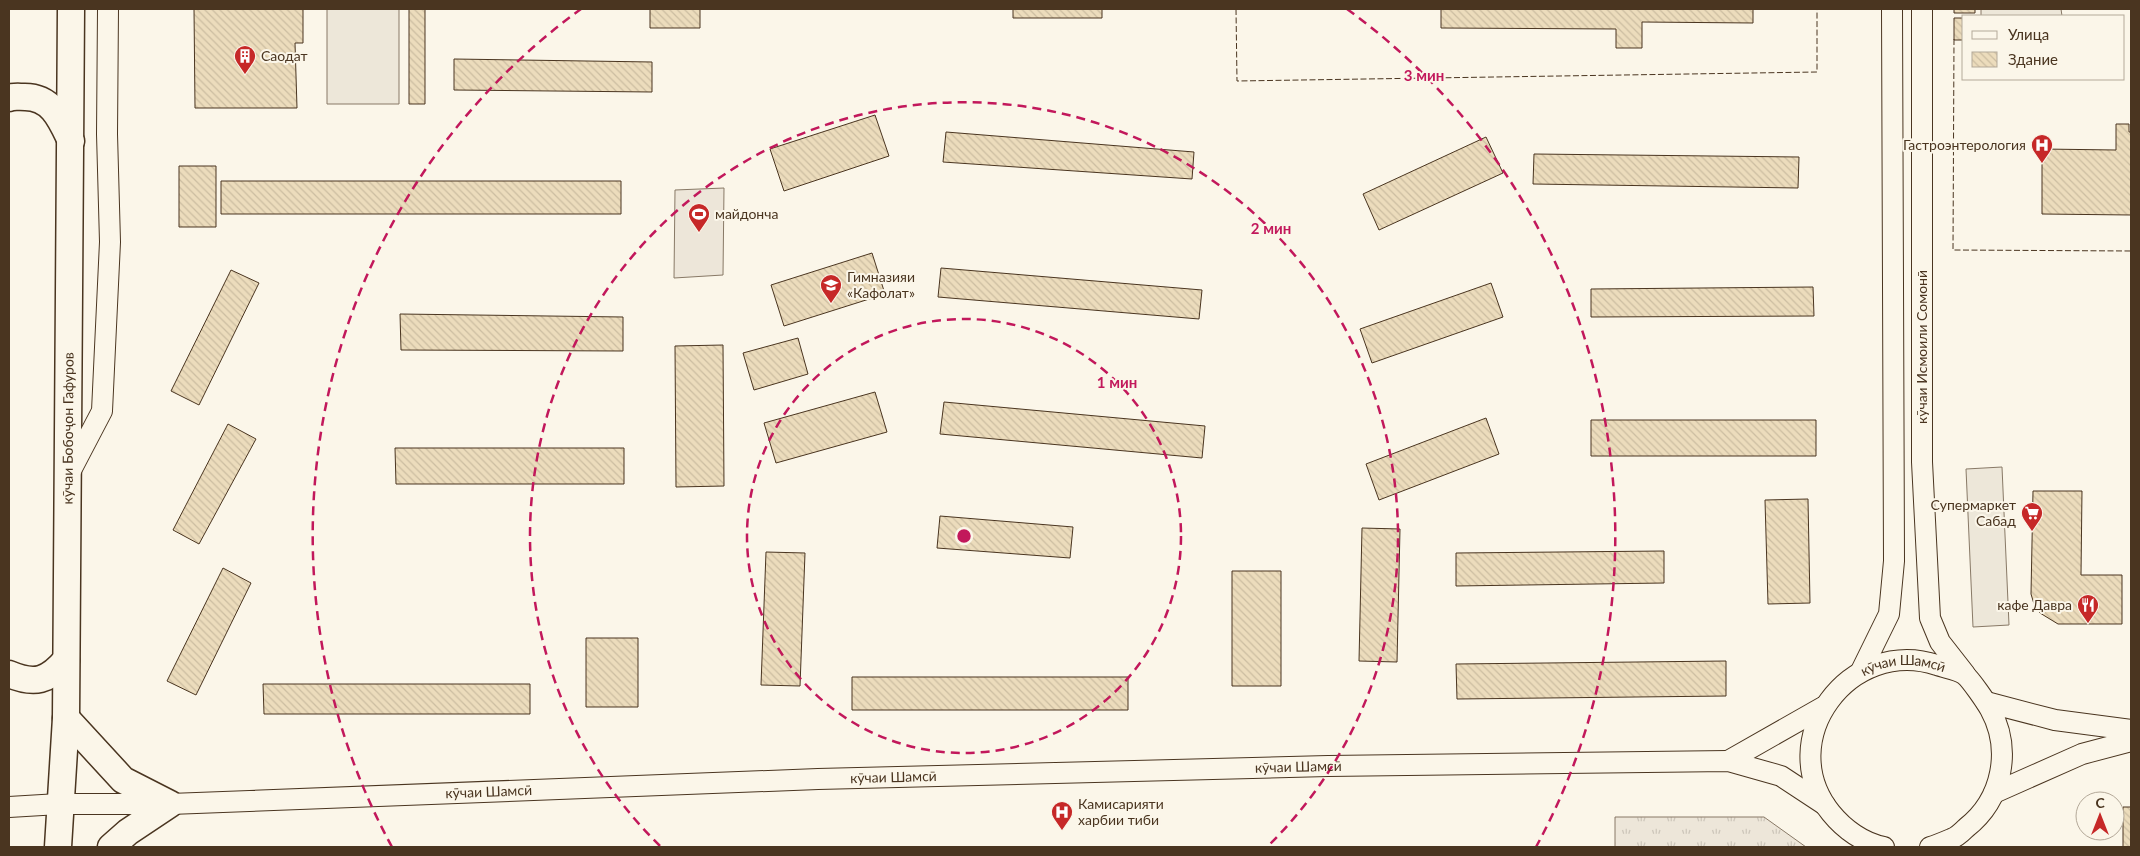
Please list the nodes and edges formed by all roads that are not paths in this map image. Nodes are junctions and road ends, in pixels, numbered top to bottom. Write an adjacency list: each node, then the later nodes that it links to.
1 (72, 9): 6 (main road, кӯчаи Бобоҷон Гафуров)
2 (108, 9): 7 (street)
3 (1892, 9): 9 (street, кӯчаи Исмоили Сомонӣ)
4 (1922, 9): 11 (street, кӯчаи Исмоили Сомонӣ)
5 (9, 98): 6 (main road)
6 (72, 142): 7 (main road, кӯчаи Бобоҷон Гафуров)
7 (68, 476): 8 (main road, кӯчаи Бобоҷон Гафуров)
8 (66, 660): 10 (main road); 14 (main road, кӯчаи Бобоҷон Гафуров)
9 (1861, 671): 11 (street, кӯчаи Шамсӣ); 13 (street, кӯчаи Шамсӣ)
10 (9, 674)
11 (1965, 674): 12 (street, кӯчаи Шамсӣ)
12 (1986, 702): 15 (street); 18 (street, кӯчаи Шамсӣ)
13 (1823, 707): 17 (street, кӯчаи Шамсӣ); 21 (street, кӯчаи Шамсӣ)
14 (66, 718): 19 (main road, кӯчаи Бобоҷон Гафуров); 20 (main road)
15 (2131, 730)
16 (2131, 741): 18 (street)
17 (1728, 761): 20 (street, кӯчаи Шамсӣ); 21 (street, кӯчаи Шамсӣ)
18 (1994, 793): 26 (street, кӯчаи Шамсӣ)
19 (60, 804): 20 (street, кӯчаи Шамсӣ); 22 (street, кӯчаи Шамсӣ); 23 (main road, кӯчаи Бобоҷон Гафуров)
20 (170, 804): 24 (main road)
21 (1825, 805): 25 (street, кӯчаи Шамсӣ)
22 (9, 807)
23 (58, 847)
24 (112, 847)
25 (1884, 847)
26 (1930, 847)

